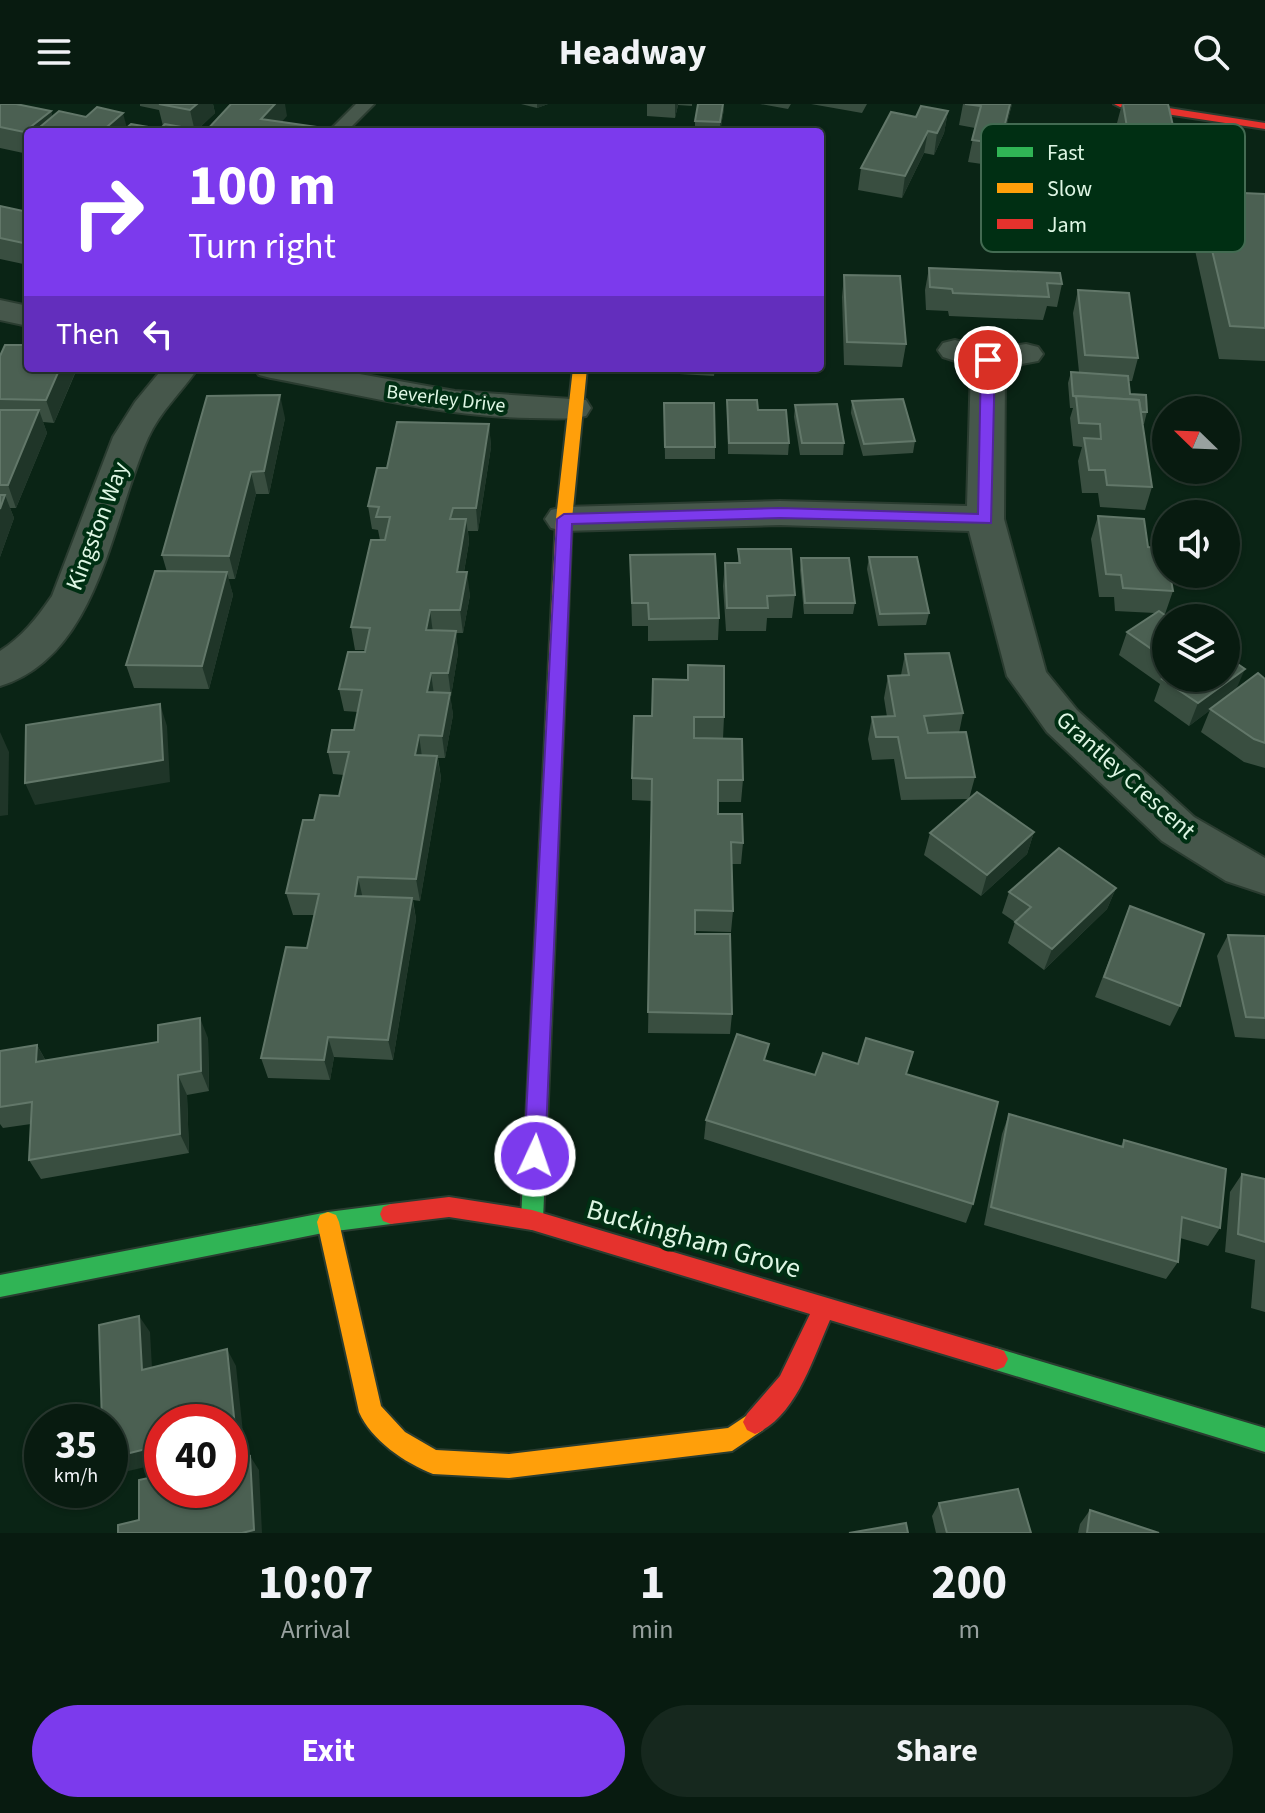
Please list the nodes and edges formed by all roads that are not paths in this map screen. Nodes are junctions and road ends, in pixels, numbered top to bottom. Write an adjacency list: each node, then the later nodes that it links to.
1 (366, 104): 4 (lane)
2 (1120, 104): 3 (main road)
3 (1265, 126)
4 (340, 128)
5 (0, 310): 6 (street)
6 (24, 315)
7 (989, 355): 13 (street, Grantley Crescent)
8 (177, 372): 14 (street, Kingston Way)
9 (293, 372): 11 (street, Beverley Drive)
10 (579, 372): 11 (main road)
11 (574, 408): 12 (main road)
12 (564, 519): 13 (street); 16 (main road)
13 (985, 519): 15 (street, Grantley Crescent)
14 (0, 671)
15 (1265, 876)
16 (532, 1220): 17 (main road, Buckingham Grove); 19 (main road, Buckingham Grove)
17 (328, 1222): 18 (main road, Buckingham Grove); 19 (main road)
18 (0, 1286)
19 (825, 1306): 20 (main road, Buckingham Grove)
20 (1265, 1440)

